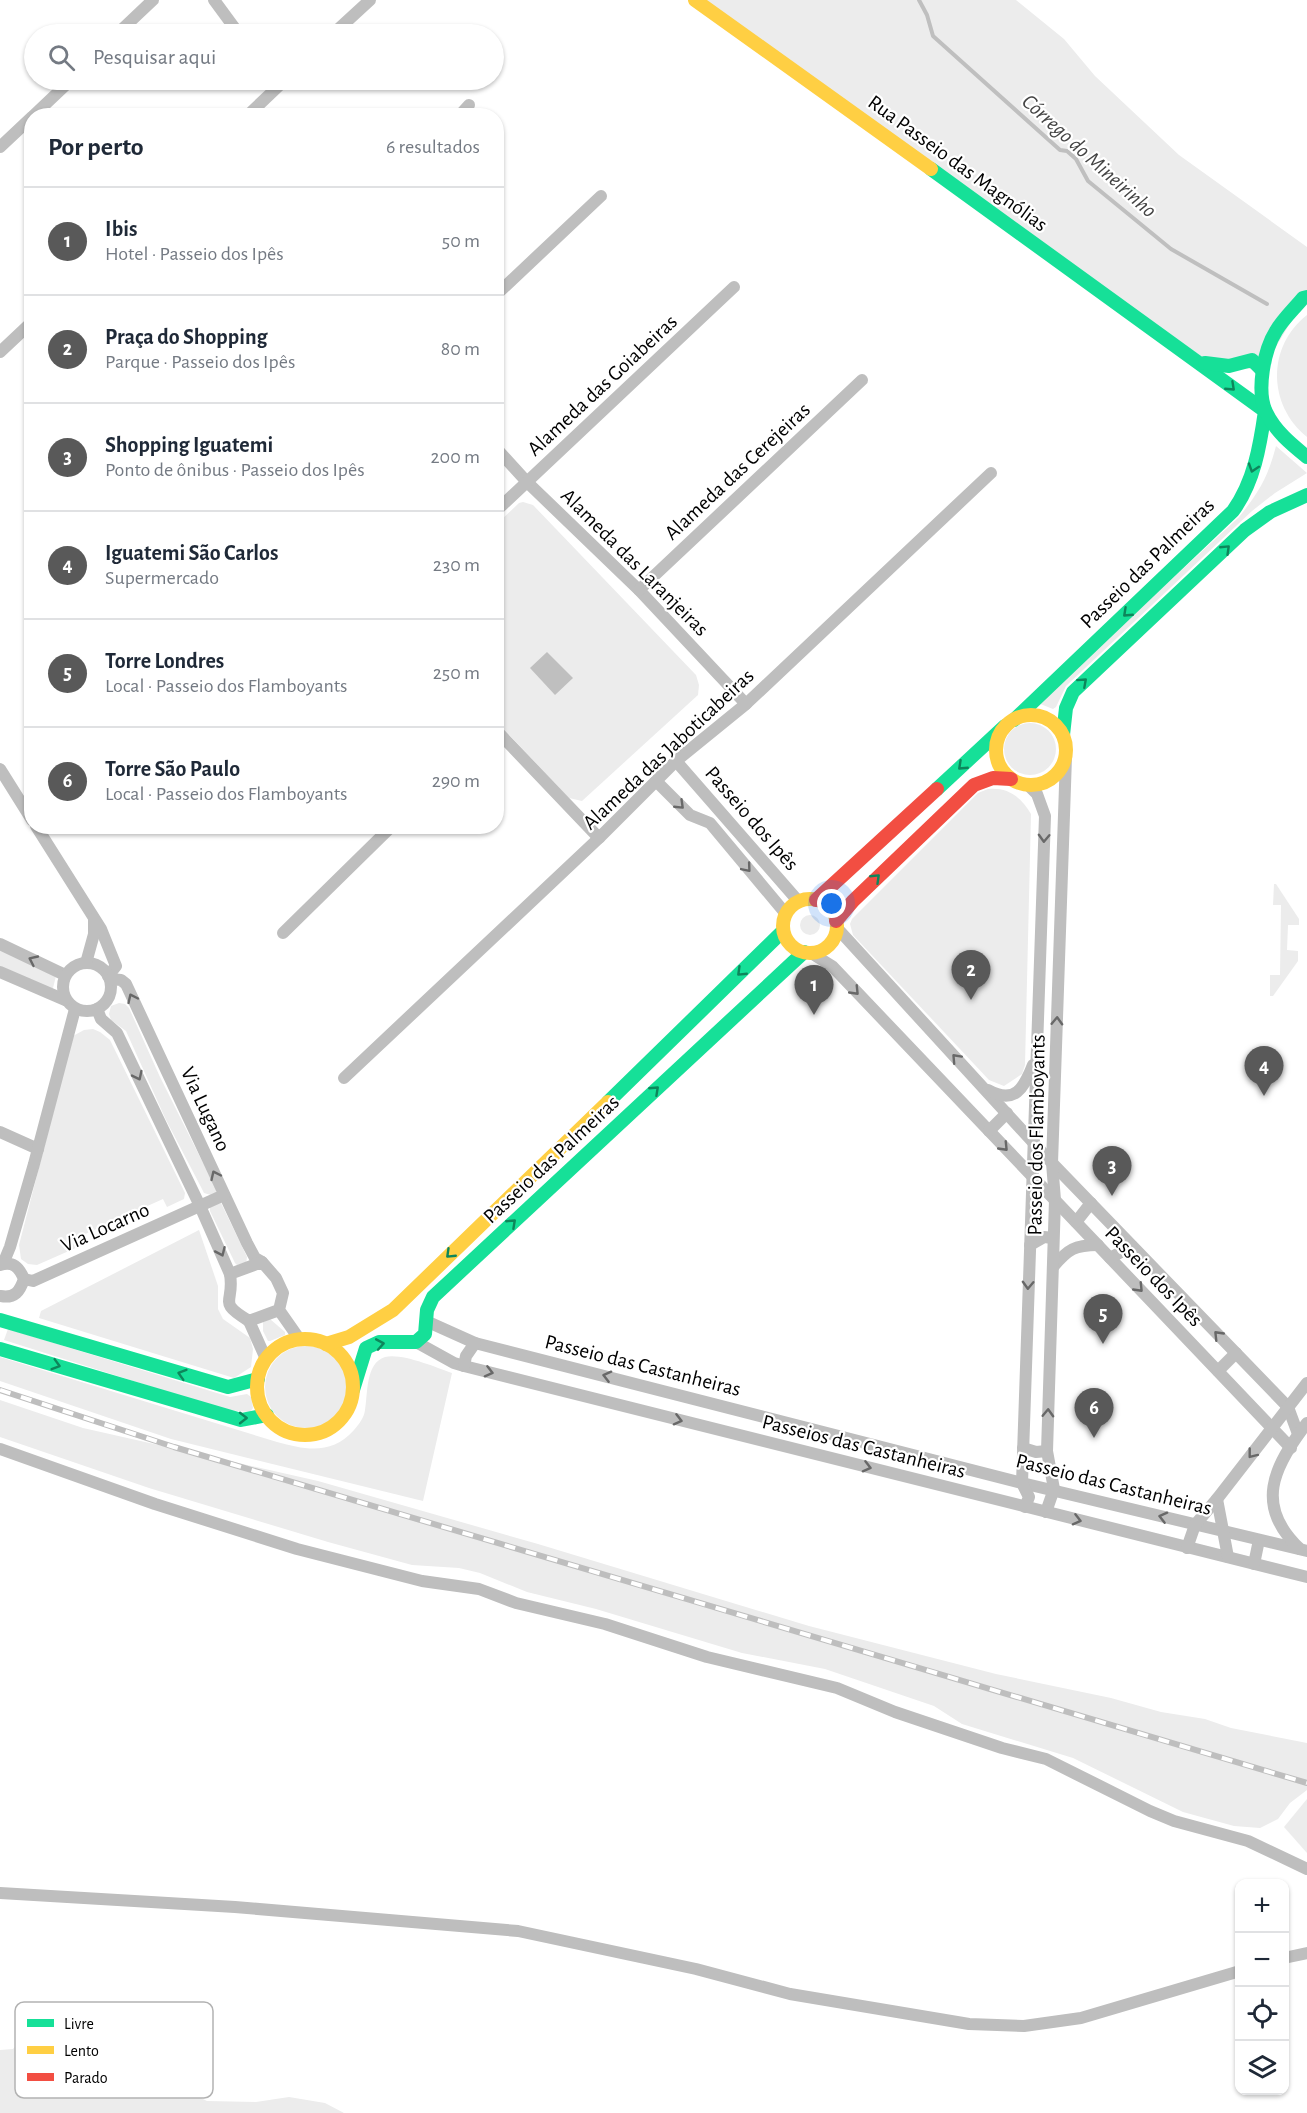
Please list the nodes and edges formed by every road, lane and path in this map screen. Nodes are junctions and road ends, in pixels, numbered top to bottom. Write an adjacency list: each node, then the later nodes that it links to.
1 (153, 0): 5 (street)
2 (214, 0): 6 (street)
3 (370, 0): 7 (street)
4 (695, 0): 22 (street, Rua Passeio das Magnólias)
5 (128, 24)
6 (232, 24)
7 (344, 24)
8 (60, 90): 11 (street)
9 (271, 90): 12 (street)
10 (469, 105): 13 (street)
11 (41, 108)
12 (254, 108)
13 (466, 108)
14 (24, 124): 15 (street)
15 (0, 147)
16 (601, 196): 17 (street)
17 (504, 287)
18 (734, 287): 29 (street, Alameda das Goiabeiras)
19 (1306, 297): 23 (street, Passeio das Palmeiras)
20 (24, 330): 21 (street)
21 (0, 352)
22 (1197, 360): 23 (street, Rua Passeio das Magnólias); 25 (street, Rua Passeio das Magnólias, one-way to 25)
23 (1263, 370): 25 (street, Passeio das Palmeiras)
24 (862, 381): 32 (street, Alameda das Cerejeiras)
25 (1265, 411): 27 (street); 34 (street, Passeio das Palmeiras, one-way to 34)
26 (504, 457): 29 (street, Alameda das Laranjeiras)
27 (1307, 457)
28 (991, 473): 33 (street, Alameda das Jaboticabeiras)
29 (527, 482): 31 (street, Alameda das Goiabeiras); 32 (street, Alameda das Laranjeiras)
30 (1307, 495): 35 (street, Passeio das Palmeiras, one-way to 30)
31 (504, 504)
32 (639, 590): 33 (street, Alameda das Laranjeiras)
33 (746, 704): 38 (street, Alameda das Jaboticabeiras)
34 (1009, 723): 35 (street); 40 (street); 49 (street, Passeio das Palmeiras, one-way to 49)
35 (1064, 735): 37 (street)
36 (504, 738): 48 (street)
37 (1066, 757): 42 (street); 70 (street, Passeio dos Flamboyants, one-way to 37)
38 (676, 761): 41 (street, Alameda das Jaboticabeiras); 44 (street, Passeio dos Ipês)
39 (2, 774): 43 (street)
40 (1011, 779): 42 (street); 53 (street, one-way to 40)
41 (656, 781): 45 (street, Passeio dos Ipês, one-way to 45); 48 (street, Alameda das Jaboticabeiras)
42 (1028, 785): 65 (street, Passeio dos Flamboyants, one-way to 65)
43 (24, 808)
44 (721, 812): 45 (street); 50 (street, Passeio dos Ipês)
45 (710, 823): 51 (street, Passeio dos Ipês, one-way to 51)
46 (41, 834): 52 (street)
47 (384, 834): 55 (street)
48 (598, 838): 66 (street, Alameda das Jaboticabeiras)
49 (816, 900): 50 (street); 53 (street)
50 (799, 902): 51 (street)
51 (786, 914): 54 (street)
52 (93, 918): 58 (street); 61 (street)
53 (836, 925): 57 (street); 67 (street, Passeio dos Ipês, one-way to 53)
54 (783, 931): 57 (street); 94 (street, Passeio das Palmeiras, one-way to 94)
55 (283, 933)
56 (0, 944): 60 (street, one-way to 56)
57 (807, 952): 71 (street, Passeio dos Ipês, one-way to 71); 95 (street, Passeio das Palmeiras, one-way to 57)
58 (86, 963): 60 (street); 61 (street)
59 (0, 972): 62 (street)
60 (65, 975): 62 (street)
61 (109, 978): 64 (street); 77 (street, Via Lugano, one-way to 61)
62 (65, 1000): 63 (street)
63 (75, 1009): 64 (street); 74 (street)
64 (97, 1009): 80 (street, one-way to 80)
65 (1036, 1055): 67 (street); 68 (street, Passeio dos Flamboyants)
66 (344, 1077)
67 (982, 1086): 69 (street, Passeio dos Ipês)
68 (1034, 1112): 70 (street); 73 (street, Passeio dos Flamboyants)
69 (1006, 1113): 71 (street); 73 (street, Passeio dos Ipês)
70 (1054, 1114): 75 (street, Passeio dos Flamboyants)
71 (989, 1131): 76 (street, Passeio dos Ipês, one-way to 76)
72 (0, 1132): 74 (street)
73 (1032, 1142): 75 (street, Passeio dos Ipês); 76 (street, Passeio dos Flamboyants)
74 (38, 1149): 88 (street)
75 (1052, 1163): 78 (street, Passeio dos Flamboyants); 79 (street, Passeio dos Ipês)
76 (1032, 1176): 78 (street, Passeio dos Ipês); 83 (street, Passeio dos Flamboyants)
77 (224, 1195): 80 (street, Via Locarno); 87 (street, Via Lugano)
78 (1054, 1200): 81 (street, Passeio dos Ipês); 82 (street, Passeio dos Flamboyants)
79 (1091, 1203): 81 (street); 85 (street, Passeio dos Ipês)
80 (200, 1206): 90 (street, one-way to 90); 91 (street, Via Locarno)
81 (1076, 1222): 84 (street, Passeio dos Ipês)
82 (1053, 1238): 83 (street); 89 (street, Passeio dos Flamboyants)
83 (1030, 1245): 115 (street, Passeio dos Flamboyants, one-way to 115)
84 (1098, 1245): 86 (street, Passeio dos Ipês); 89 (street)
85 (1132, 1246): 86 (street); 103 (street, Passeio dos Ipês, one-way to 85)
86 (1110, 1258): 106 (street, Passeio dos Ipês, one-way to 106)
87 (262, 1262): 90 (street); 93 (street, Via Lugano)
88 (1, 1264): 91 (street)
89 (1053, 1267): 118 (street, Passeio dos Flamboyants, one-way to 89)
90 (230, 1274): 97 (street)
91 (24, 1279): 92 (street)
92 (0, 1296)
93 (279, 1310): 97 (street); 98 (street)
94 (393, 1310): 95 (street); 101 (street, Passeio das Palmeiras)
95 (427, 1315): 99 (street, Passeio das Palmeiras); 100 (street, Passeio das Castanheiras)
96 (0, 1320): 107 (street, one-way to 96)
97 (249, 1321): 104 (street)
98 (300, 1340): 101 (street); 104 (street)
99 (416, 1342): 105 (street, Passeios das Castanheiras); 109 (street, one-way to 99)
100 (475, 1343): 105 (street); 119 (street, Passeio das Castanheiras, one-way to 100)
101 (326, 1344): 109 (street)
102 (0, 1349): 111 (street, one-way to 111)
103 (1236, 1353): 106 (street); 110 (street, Passeio dos Ipês)
104 (266, 1359): 107 (street)
105 (464, 1366): 122 (street, Passeios das Castanheiras, one-way to 122)
106 (1218, 1371): 113 (street, Passeio dos Ipês)
107 (258, 1379): 111 (street)
108 (1307, 1383): 110 (street)
109 (353, 1390): 111 (street)
110 (1288, 1407): 113 (street); 114 (street)
111 (267, 1415)
112 (1307, 1423): 114 (street)
113 (1272, 1428): 116 (street, Passeio dos Ipês); 121 (street, one-way to 121)
114 (1298, 1434): 116 (street)
115 (1023, 1448): 118 (street); 119 (street, Passeio dos Flamboyants)
116 (1291, 1448): 129 (street)
117 (0, 1449): 133 (street)
118 (1047, 1451): 120 (street, Passeio dos Flamboyants)
119 (1016, 1480): 120 (street, Passeio das Castanheiras); 122 (street); 123 (street, Passeio dos Flamboyants)
120 (1054, 1489): 124 (street, Passeio dos Flamboyants); 125 (street, Passeio das Castanheiras, one-way to 120)
121 (1217, 1499): 125 (street); 126 (street)
122 (1002, 1501): 123 (street, Passeios das Castanheiras)
123 (1025, 1507): 124 (street, Passeios das Castanheiras)
124 (1046, 1512): 128 (street, Passeios das Castanheiras, one-way to 128)
125 (1195, 1525): 126 (street, Passeio das Castanheiras); 128 (street)
126 (1223, 1532): 127 (street, Passeio das Castanheiras); 130 (street)
127 (1259, 1540): 129 (street, Passeio das Castanheiras); 131 (street)
128 (1187, 1548): 130 (street, Passeios das Castanheiras)
129 (1304, 1551)
130 (1228, 1557): 131 (street, Passeios das Castanheiras)
131 (1254, 1564): 132 (street, Passeios das Castanheiras)
132 (1307, 1577)
133 (1307, 1869)
134 (0, 1893): 137 (street)
135 (1307, 1953): 136 (street)
136 (1289, 1957)
137 (1235, 1972)

